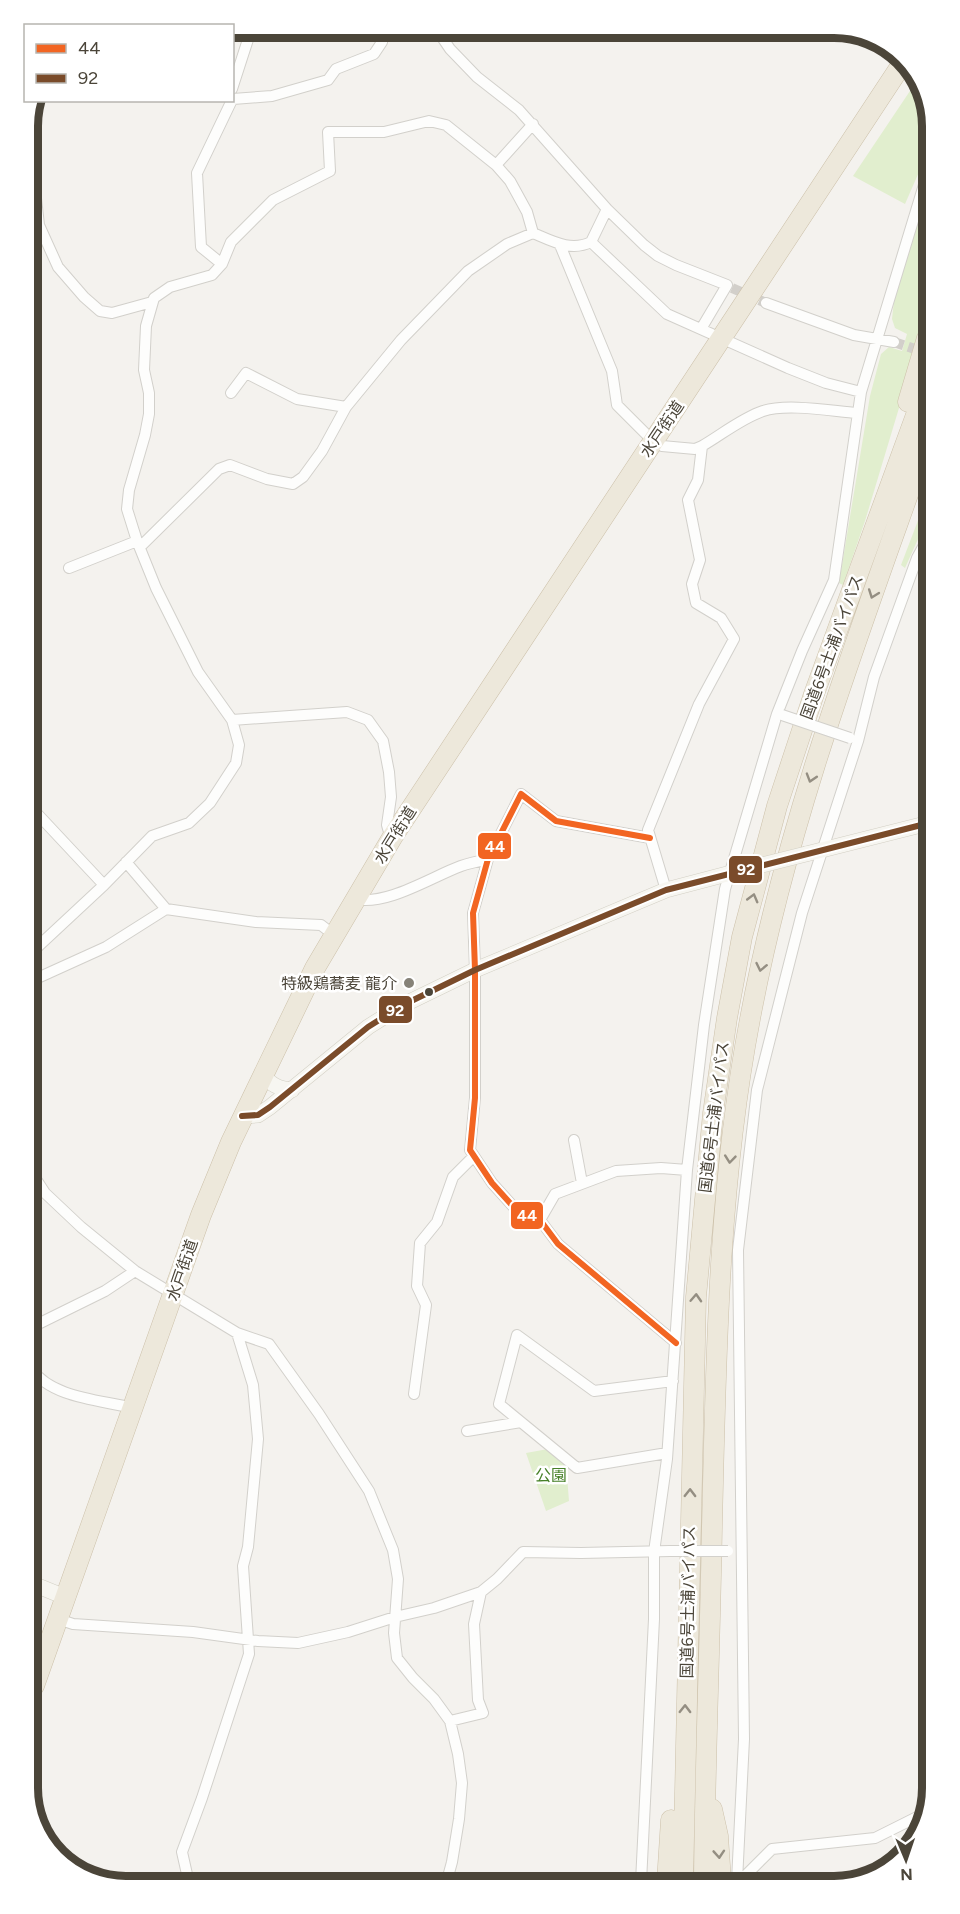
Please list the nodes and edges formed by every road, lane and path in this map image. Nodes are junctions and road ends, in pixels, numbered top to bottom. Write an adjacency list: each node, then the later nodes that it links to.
1 (249, 38): 5 (street)
2 (383, 38): 6 (street)
3 (442, 38): 8 (street)
4 (900, 67): 20 (highway, 水戸街道)
5 (234, 86)
6 (234, 100)
7 (232, 102): 16 (street)
8 (533, 124): 9 (street); 11 (street)
9 (496, 165): 13 (street); 16 (street)
10 (922, 192): 21 (street)
11 (607, 209): 14 (street); 19 (street)
12 (38, 216): 17 (street)
13 (533, 233): 15 (street); 27 (street)
14 (591, 242): 15 (street); 19 (street)
15 (560, 245): 29 (street)
16 (222, 264): 17 (street)
17 (152, 302): 34 (street)
18 (766, 303): 21 (street)
19 (701, 329): 20 (street)
20 (722, 337): 24 (street); 29 (highway, 水戸街道)
21 (879, 339): 22 (street); 24 (street)
22 (894, 342)
23 (922, 355): 37 (highway)
24 (861, 392): 28 (street)
25 (231, 393): 27 (street)
26 (922, 399): 37 (highway, 国道6号土浦バイパス)
27 (346, 407): 34 (street)
28 (857, 413): 30 (street); 38 (street)
29 (653, 441): 30 (street); 43 (highway, 水戸街道)
30 (702, 446): 44 (street)
31 (922, 455): 33 (highway, 国道6号土浦バイパス)
32 (922, 483): 33 (highway)
33 (892, 538): 89 (highway, 国道6号土浦バイパス, one-way to 89)
34 (138, 544): 36 (street); 39 (street)
35 (922, 549): 40 (street)
36 (69, 568)
37 (858, 574): 88 (highway, 国道6号土浦バイパス, one-way to 37)
38 (780, 715): 40 (street, bridge); 48 (street)
39 (232, 720): 43 (street); 47 (street)
40 (854, 740): 45 (street)
41 (38, 815): 49 (street)
42 (922, 825): 45 (street)
43 (393, 836): 51 (highway, 水戸街道)
44 (650, 838): 46 (street); 50 (street)
45 (822, 851): 48 (street, bridge); 79 (street)
46 (488, 859): 51 (street); 55 (street)
47 (126, 862): 49 (street); 52 (street)
48 (729, 873): 50 (street); 62 (street)
49 (104, 885): 54 (street)
50 (666, 890): 55 (street)
51 (355, 899): 53 (highway, 水戸街道)
52 (166, 909): 53 (street); 56 (street)
53 (334, 935): 57 (highway, 水戸街道)
54 (38, 946)
55 (475, 970): 58 (street); 61 (street)
56 (38, 978)
57 (263, 1073): 58 (street); 59 (highway, 水戸街道)
58 (292, 1090): 59 (street)
59 (242, 1116): 67 (highway, 水戸街道)
60 (574, 1140): 64 (street)
61 (474, 1156): 65 (street); 73 (street)
62 (687, 1170): 64 (street); 70 (street)
63 (38, 1183): 66 (street)
64 (582, 1183): 65 (street)
65 (540, 1220): 70 (street)
66 (135, 1270): 67 (street); 68 (street)
67 (173, 1295): 69 (street); 74 (highway, 水戸街道)
68 (38, 1323)
69 (237, 1333): 83 (street); 85 (street)
70 (676, 1343): 72 (street)
71 (38, 1377): 74 (street)
72 (673, 1382): 75 (street); 77 (street)
73 (414, 1394)
74 (132, 1408): 82 (highway, 水戸街道)
75 (521, 1422): 76 (street); 77 (street)
76 (467, 1431)
77 (667, 1453): 78 (street)
78 (654, 1552): 79 (street, bridge); 81 (street); 93 (street)
79 (744, 1552): 98 (street)
80 (38, 1586): 82 (street)
81 (481, 1592): 83 (street); 87 (street)
82 (65, 1597): 84 (highway, 水戸街道)
83 (394, 1617): 85 (street); 87 (street)
84 (58, 1619): 85 (street); 86 (highway, 水戸街道)
85 (249, 1640): 91 (street)
86 (38, 1675)
87 (450, 1721): 92 (street)
88 (684, 1768): 94 (highway); 95 (highway, 国道6号土浦バイパス)
89 (707, 1786): 96 (highway, 国道6号土浦バイパス); 97 (highway, one-way to 97)
90 (918, 1817): 99 (street)
91 (187, 1876)
92 (448, 1876)
93 (641, 1876)
94 (667, 1876)
95 (683, 1876)
96 (704, 1876)
97 (721, 1876)
98 (739, 1876)
99 (744, 1876)

